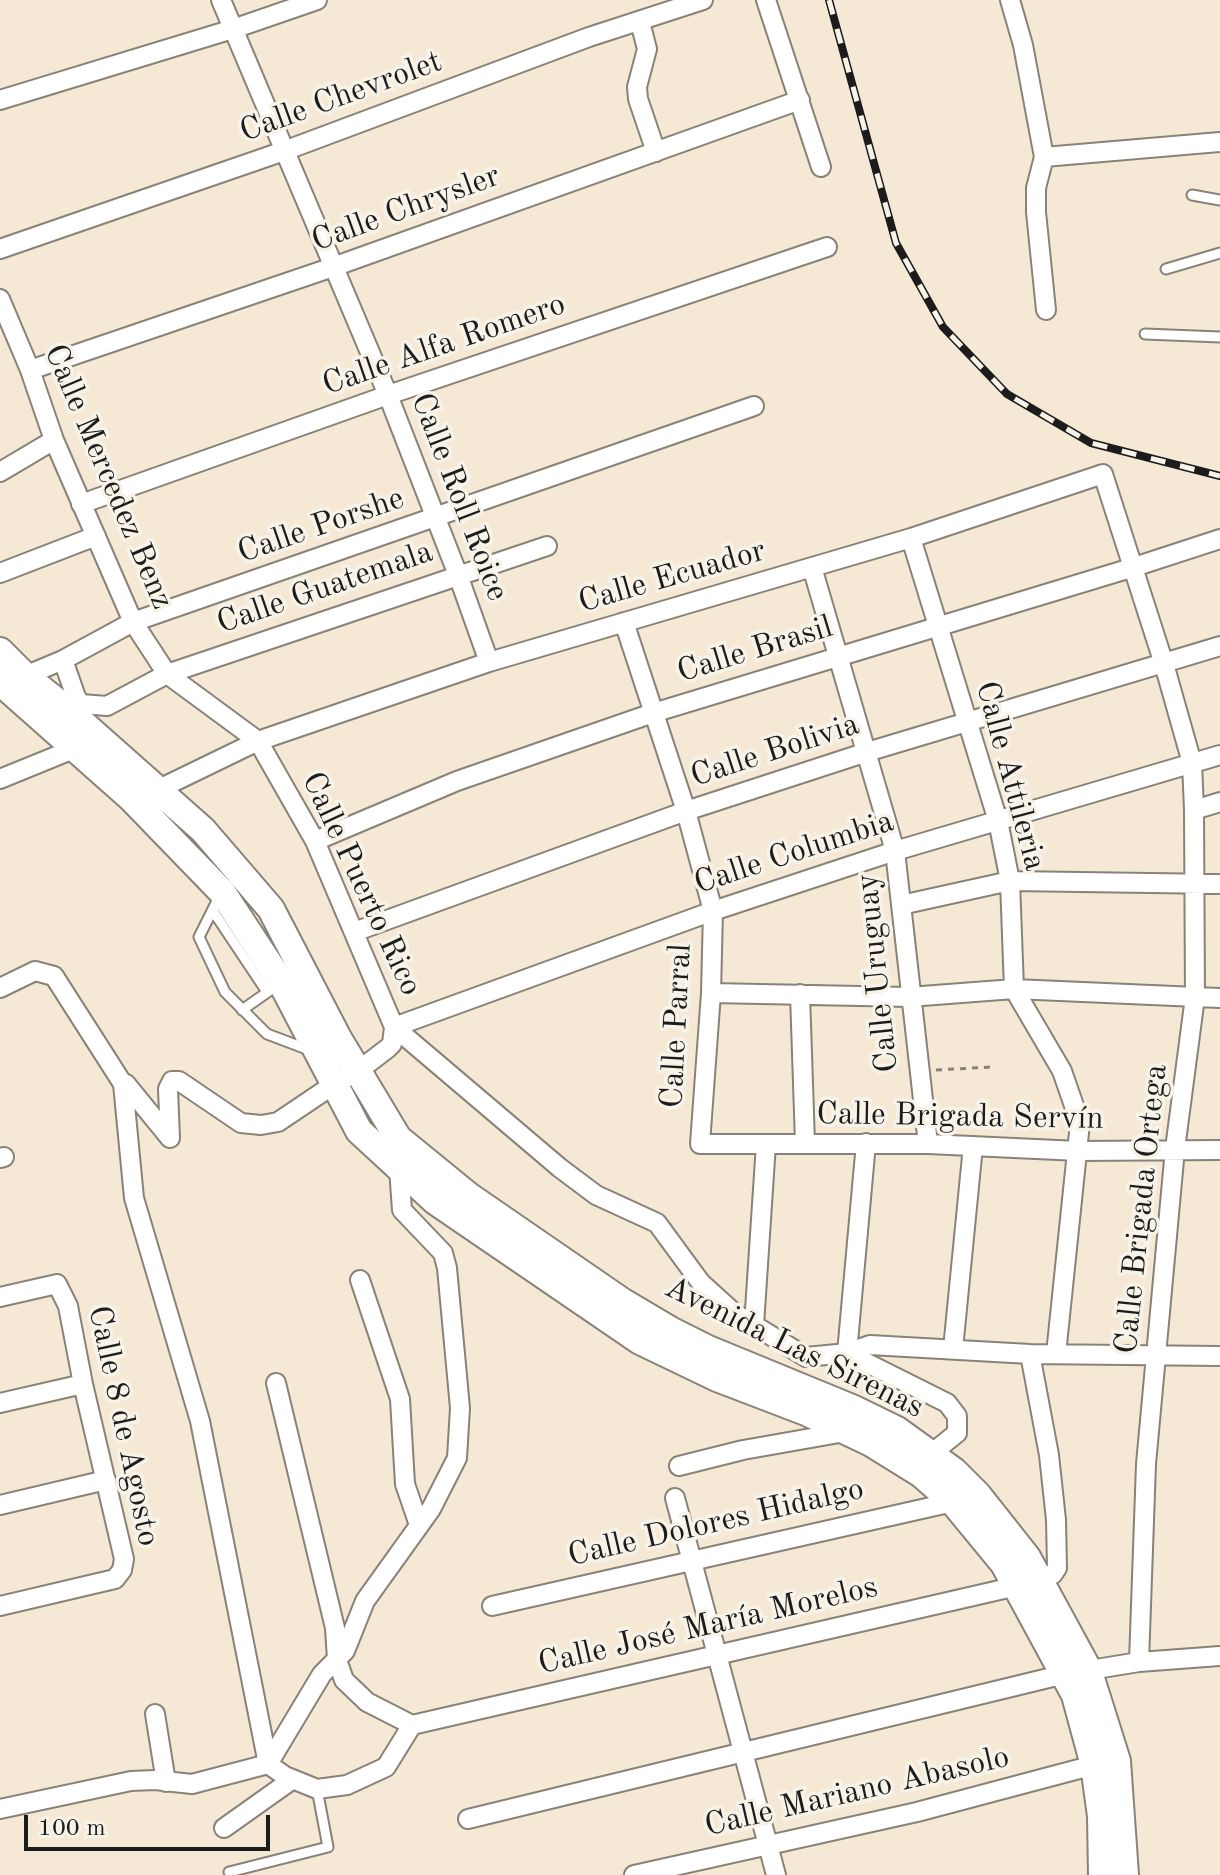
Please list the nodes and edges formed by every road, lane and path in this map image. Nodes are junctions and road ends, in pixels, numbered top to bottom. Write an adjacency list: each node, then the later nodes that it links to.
1 (221, 0): 7 (street, Calle Roll Roice)
2 (317, 0): 7 (street)
3 (703, 0): 6 (street, Calle Chevrolet)
4 (766, 0): 9 (street)
5 (1010, 0): 13 (street)
6 (640, 22): 11 (street, Calle Chevrolet); 12 (street)
7 (233, 29): 8 (street); 11 (street, Calle Roll Roice)
8 (0, 100)
9 (800, 100): 12 (street, Calle Chrysler); 14 (street)
10 (1220, 142): 13 (street)
11 (284, 151): 18 (street, Calle Chevrolet); 20 (street, Calle Roll Roice)
12 (656, 152): 20 (street, Calle Chrysler)
13 (1044, 157): 23 (street)
14 (821, 167)
15 (1192, 195): 16 (lane)
16 (1220, 200)
17 (827, 247): 28 (street, Calle Alfa Romero)
18 (0, 249)
19 (1220, 253): 21 (lane)
20 (333, 267): 27 (street, Calle Chrysler); 28 (street, Calle Roll Roice)
21 (1166, 269)
22 (0, 299): 25 (street, Calle Mercedez Benz)
23 (1046, 310)
24 (1145, 334): 26 (lane)
25 (7, 335): 27 (street, Calle Mercedez Benz)
26 (1220, 337)
27 (30, 370): 30 (street, Calle Mercedez Benz)
28 (388, 395): 33 (street, Calle Alfa Romero); 34 (street, Calle Roll Roice)
29 (754, 406): 34 (street, Calle Porshe)
30 (54, 440): 31 (street); 33 (street, Calle Mercedez Benz)
31 (0, 472)
32 (1103, 474): 36 (street, Calle Ecuador); 40 (street, Calle Brigada Ortega)
33 (81, 504): 35 (street, Calle Mercedez Benz)
34 (436, 517): 42 (street, Calle Roll Roice); 43 (street, Calle Porshe)
35 (96, 536): 41 (street); 43 (street, Calle Mercedez Benz)
36 (911, 538): 39 (street, Calle Ecuador); 45 (street, Calle Attileria)
37 (1220, 539): 40 (street, Calle Brasil)
38 (547, 546): 42 (street, Calle Guatemala)
39 (812, 567): 44 (street, Calle Ecuador); 48 (street, Calle Uruguay)
40 (1131, 568): 45 (street, Calle Brasil); 51 (street, Calle Brigada Ortega)
41 (0, 573)
42 (458, 575): 50 (street, Calle Roll Roice); 52 (street, Calle Guatemala)
43 (133, 622): 49 (street, Calle Porshe); 52 (street, Calle Mercedez Benz)
44 (624, 622): 50 (street, Calle Ecuador); 55 (street, Calle Parral)
45 (937, 626): 48 (street, Calle Brasil); 56 (street, Calle Attileria)
46 (1220, 646): 51 (street, Calle Bolivia)
47 (0, 651): 53 (main road)
48 (837, 656): 55 (street, Calle Brasil); 59 (street, Calle Uruguay)
49 (63, 660): 53 (street, Calle Porshe); 54 (street)
50 (489, 662): 57 (street, Calle Ecuador)
51 (1164, 664): 56 (street, Calle Bolivia); 61 (street, Calle Brigada Ortega)
52 (167, 674): 54 (street, Calle Guatemala); 57 (street, Calle Puerto Rico)
53 (13, 679): 54 (main road, Avenida Las Sirenas); 58 (main road, Avenida Las Sirenas)
54 (76, 708): 63 (main road, Avenida Las Sirenas)
55 (653, 713): 66 (street, Calle Parral); 68 (street, Calle Brasil)
56 (968, 724): 59 (street, Calle Bolivia); 67 (street, Calle Attileria)
57 (258, 741): 63 (street, Calle Ecuador); 68 (street, Calle Puerto Rico)
58 (76, 748): 62 (street); 73 (main road, Avenida Las Sirenas)
59 (867, 752): 66 (street, Calle Bolivia); 69 (street, Calle Uruguay)
60 (1220, 755): 61 (street, Calle Columbia)
61 (1192, 763): 65 (street, Calle Brigada Ortega); 67 (street, Calle Columbia)
62 (0, 779)
63 (157, 790): 89 (main road, Avenida Las Sirenas)
64 (1220, 802): 65 (street)
65 (1194, 810): 71 (street, Calle Brigada Ortega)
66 (686, 811): 75 (street, Calle Parral); 76 (street, Calle Bolivia)
67 (998, 821): 69 (street, Calle Columbia); 70 (street, Calle Attileria)
68 (315, 841): 76 (street, Calle Puerto Rico)
69 (895, 851): 74 (street, Calle Uruguay); 75 (street, Calle Columbia)
70 (1010, 881): 71 (street); 74 (street); 79 (street, Calle Attileria)
71 (1196, 883): 72 (street); 83 (street, Calle Brigada Ortega)
72 (1220, 884)
73 (218, 901): 77 (main road, Avenida Las Sirenas); 85 (lane)
74 (901, 905): 82 (street, Calle Uruguay)
75 (713, 911): 80 (street, Calle Parral); 86 (street, Calle Columbia)
76 (354, 932): 86 (street, Calle Puerto Rico)
77 (274, 987): 85 (lane); 87 (main road, Avenida Las Sirenas)
78 (0, 988): 91 (street)
79 (1014, 989): 82 (street); 83 (street); 101 (street, Calle Attileria)
80 (711, 993): 81 (street); 95 (street, Calle Parral)
81 (800, 994): 82 (street); 93 (street)
82 (909, 997): 90 (street, Calle Uruguay)
83 (1195, 997): 84 (street); 99 (street, Calle Brigada Ortega)
84 (1220, 998)
85 (242, 1010): 87 (lane)
86 (394, 1027): 89 (street); 105 (street)
87 (319, 1053): 92 (main road, Avenida Las Sirenas)
88 (992, 1067): 90 (path)
89 (358, 1071): 92 (street); 116 (main road, Avenida Las Sirenas)
90 (919, 1072): 97 (street, Calle Uruguay)
91 (123, 1084): 92 (street); 135 (street)
92 (333, 1085): 102 (main road, Avenida Las Sirenas)
93 (805, 1143): 94 (street, Calle Brigada Servín); 96 (street, Calle Brigada Servín)
94 (866, 1143): 97 (street, Calle Brigada Servín); 107 (street)
95 (700, 1144): 96 (street, Calle Brigada Servín)
96 (766, 1144): 105 (street)
97 (928, 1144): 98 (street, Calle Brigada Servín)
98 (973, 1146): 101 (street, Calle Brigada Servín); 106 (street)
99 (1175, 1149): 100 (street, Calle Brigada Servín); 101 (street, Calle Brigada Servín); 110 (street, Calle Brigada Ortega)
100 (1220, 1150)
101 (1079, 1151): 109 (street, Calle Attileria)
102 (399, 1168): 115 (main road, Avenida Las Sirenas); 122 (street)
103 (360, 1280): 122 (street)
104 (0, 1297): 113 (street, Calle 8 de Agosto)
105 (754, 1325): 107 (street)
106 (953, 1349): 107 (street); 108 (street)
107 (847, 1353): 116 (street)
108 (1030, 1354): 109 (street); 124 (street)
109 (1056, 1354): 110 (street)
110 (1158, 1355): 111 (street); 130 (street, Calle Brigada Ortega)
111 (1220, 1356)
112 (276, 1383): 129 (street)
113 (83, 1384): 114 (street); 118 (street, Calle 8 de Agosto)
114 (0, 1403)
115 (848, 1432): 117 (street); 120 (main road, Avenida Las Sirenas)
116 (931, 1454): 124 (main road, Avenida Las Sirenas)
117 (679, 1466)
118 (106, 1480): 121 (street); 125 (street, Calle 8 de Agosto)
119 (675, 1498): 123 (street)
120 (953, 1502): 123 (street, Calle Dolores Hidalgo); 124 (main road, Avenida Las Sirenas)
121 (0, 1505)
122 (419, 1525): 129 (street)
123 (690, 1559): 126 (street, Calle Dolores Hidalgo); 127 (street)
124 (1029, 1583): 127 (street, Calle José María Morelos); 131 (main road)
125 (0, 1606)
126 (492, 1606)
127 (718, 1654): 133 (street, Calle José María Morelos); 134 (street)
128 (1220, 1656): 130 (street)
129 (337, 1660): 133 (street); 135 (street)
130 (1139, 1662): 131 (street)
131 (1076, 1672): 134 (street); 136 (main road); 148 (main road)
132 (155, 1714): 138 (street)
133 (412, 1725): 139 (street)
134 (745, 1753): 141 (street); 143 (street)
135 (268, 1764): 137 (street); 138 (street)
136 (1094, 1765): 143 (street, Calle Mariano Abasolo); 147 (main road)
137 (293, 1779): 139 (street); 142 (street)
138 (166, 1782): 140 (street)
139 (317, 1789): 144 (lane)
140 (0, 1809)
141 (468, 1819)
142 (224, 1828)
143 (769, 1845): 145 (street, Calle Mariano Abasolo); 146 (street)
144 (229, 1872)
145 (634, 1875)
146 (776, 1875)
147 (1102, 1875)
148 (1125, 1875)

